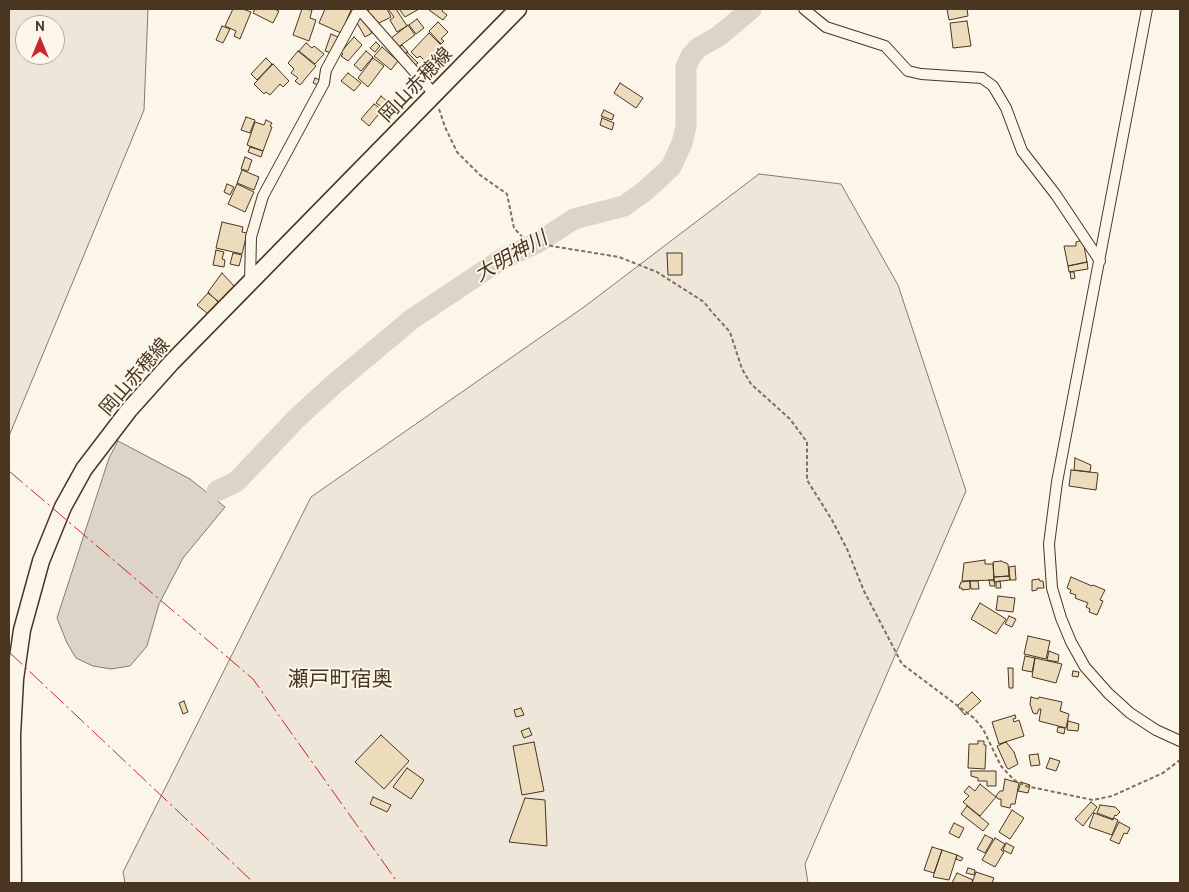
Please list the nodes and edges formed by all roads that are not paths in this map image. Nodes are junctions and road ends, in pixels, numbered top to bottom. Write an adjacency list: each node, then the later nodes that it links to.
1 (359, 9): 5 (street); 7 (street)
2 (518, 9): 5 (main road, 岡山赤穂線)
3 (804, 9): 6 (street)
4 (1147, 9): 6 (street)
5 (435, 95): 7 (main road, 岡山赤穂線)
6 (1100, 262): 8 (street)
7 (250, 282): 9 (main road, 岡山赤穂線)
8 (1180, 741)
9 (13, 883)

